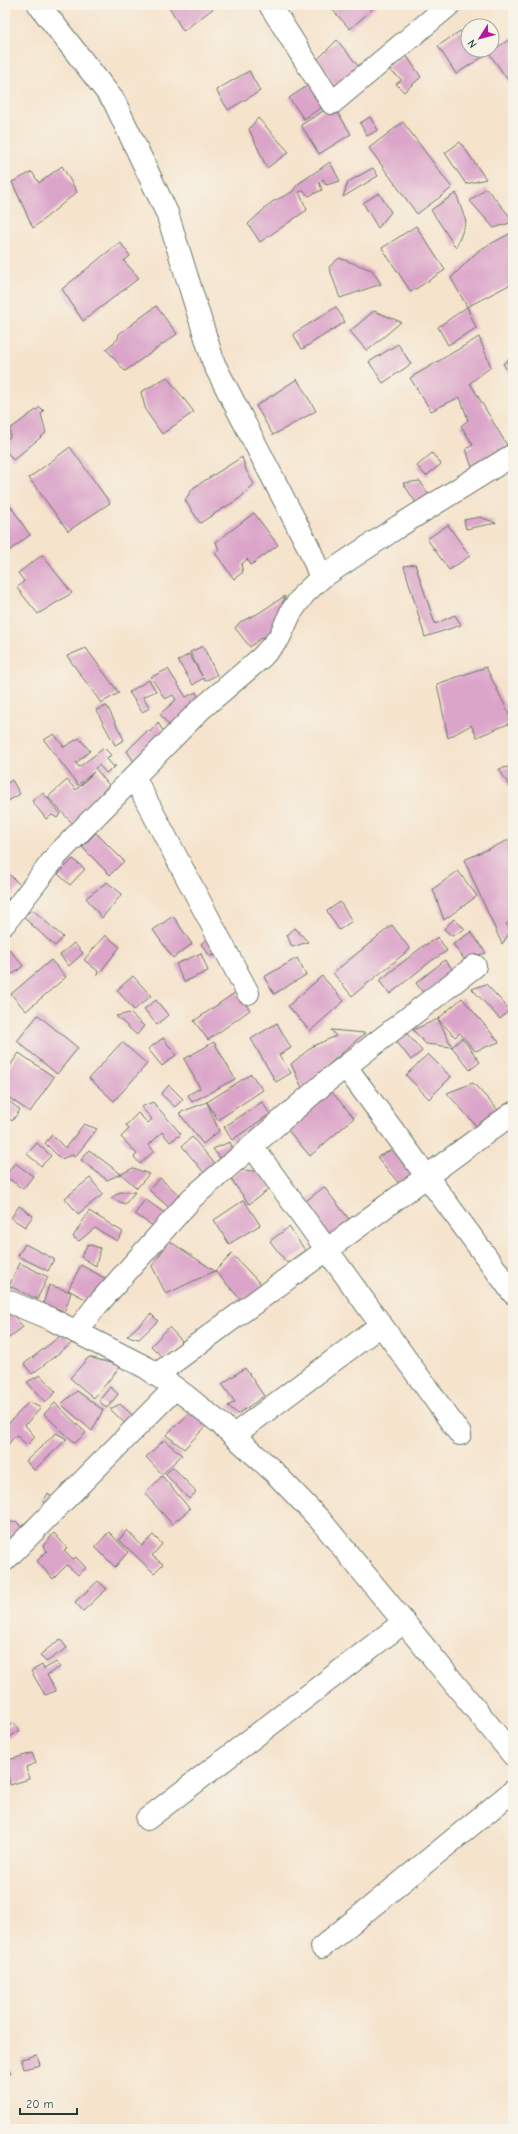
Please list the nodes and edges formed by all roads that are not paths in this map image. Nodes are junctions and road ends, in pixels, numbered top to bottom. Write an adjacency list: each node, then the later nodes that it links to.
1 (40, 5): 5 (street)
2 (270, 5): 3 (street)
3 (448, 5)
4 (513, 455): 5 (street)
5 (321, 578): 6 (street)
6 (134, 777): 7 (street); 9 (street)
7 (5, 923)
8 (475, 966): 10 (street)
9 (248, 993)
10 (346, 1067): 12 (street); 13 (street)
11 (512, 1117): 13 (street)
12 (252, 1146): 14 (street); 18 (street)
13 (426, 1175): 14 (street); 15 (street)
14 (326, 1249): 17 (street); 19 (street)
15 (513, 1293)
16 (5, 1300): 18 (street)
17 (381, 1325): 21 (street); 22 (street)
18 (76, 1332): 19 (street)
19 (156, 1374): 20 (street)
20 (175, 1388): 22 (street); 23 (street)
21 (460, 1434)
22 (234, 1435): 24 (street)
23 (5, 1560)
24 (404, 1622): 25 (street); 27 (street)
25 (513, 1755)
26 (513, 1791): 28 (street)
27 (147, 1819)
28 (322, 1947)

